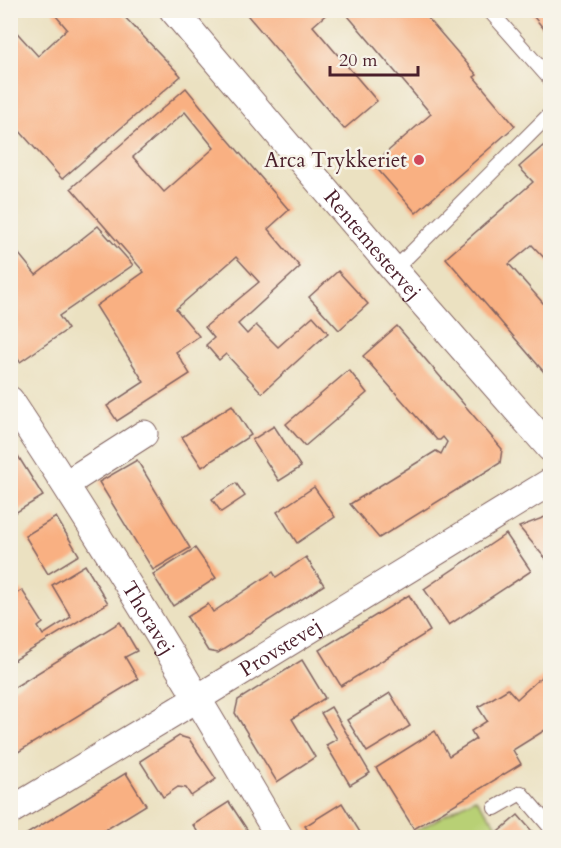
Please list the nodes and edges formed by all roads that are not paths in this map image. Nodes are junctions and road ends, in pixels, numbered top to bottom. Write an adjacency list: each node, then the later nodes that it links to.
1 (173, 10): 5 (street, Rentemestervej)
2 (489, 10): 3 (lane)
3 (550, 79)
4 (550, 114): 5 (lane)
5 (394, 270): 8 (street, Rentemestervej)
6 (10, 400): 10 (street, Thoravej)
7 (144, 434): 10 (street)
8 (550, 448)
9 (550, 482): 11 (street, Provstevej)
10 (66, 484): 11 (street, Thoravej)
11 (198, 698): 13 (street, Provstevej); 15 (street, Thoravej)
12 (495, 808): 14 (lane)
13 (10, 812)
14 (550, 827)
15 (280, 837)

